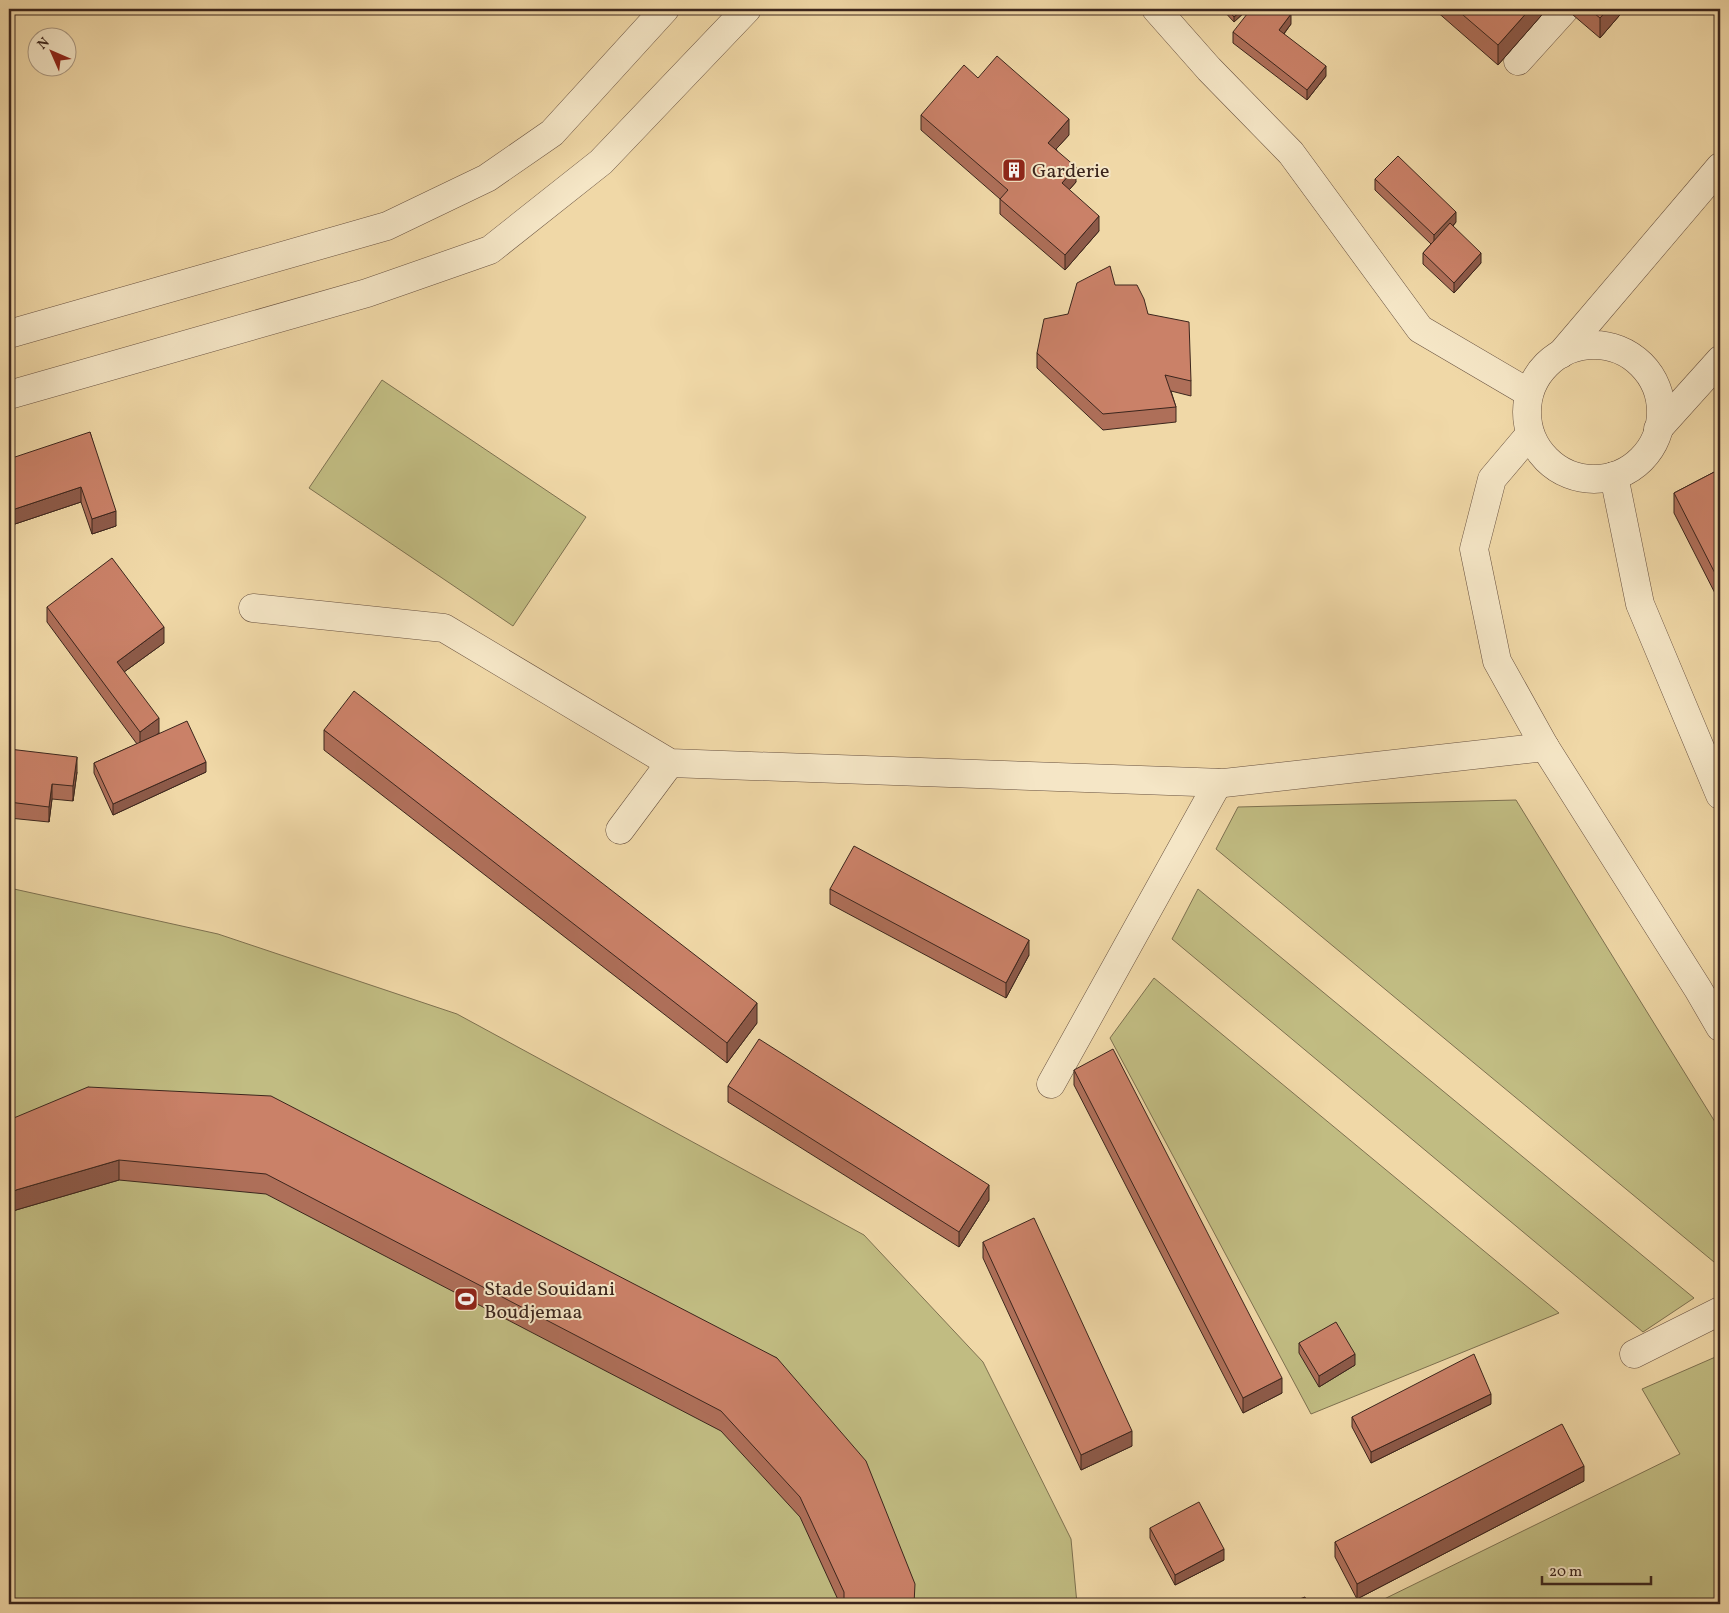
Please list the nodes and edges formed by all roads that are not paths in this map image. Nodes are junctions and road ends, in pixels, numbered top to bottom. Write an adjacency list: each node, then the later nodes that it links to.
1 (665, 9): 7 (street)
2 (747, 9): 11 (street)
3 (1156, 9): 10 (street)
4 (1565, 9): 5 (street)
5 (1518, 61)
6 (1720, 167): 8 (street)
7 (9, 334)
8 (1561, 354): 10 (street); 12 (street)
9 (1720, 360): 12 (street)
10 (1529, 393): 13 (street)
11 (9, 395)
12 (1658, 429): 14 (street)
13 (1530, 434): 14 (street); 16 (street)
14 (1614, 476): 19 (street)
15 (253, 608): 17 (street)
16 (1545, 747): 18 (street); 21 (street)
17 (670, 763): 18 (street); 20 (street)
18 (1218, 783): 22 (street)
19 (1720, 795)
20 (620, 830)
21 (1720, 1027)
22 (1052, 1084)
23 (1720, 1311): 24 (street)
24 (1634, 1354)

